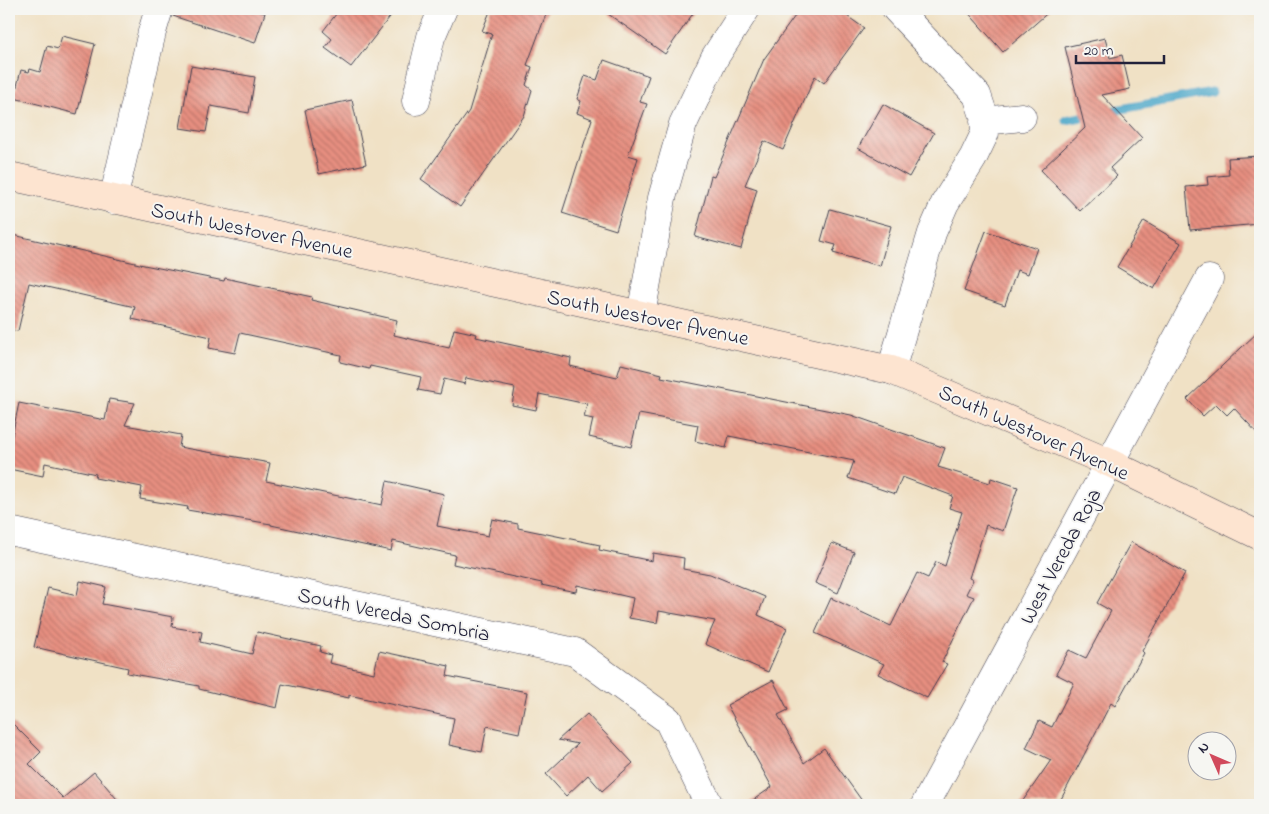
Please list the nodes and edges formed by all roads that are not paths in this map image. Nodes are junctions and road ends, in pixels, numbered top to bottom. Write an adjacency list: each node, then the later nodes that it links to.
1 (159, 9): 9 (street)
2 (443, 9): 5 (street)
3 (746, 9): 11 (street)
4 (896, 9): 7 (street)
5 (416, 101)
6 (1022, 117): 7 (street)
7 (984, 118): 12 (street)
8 (9, 176): 9 (street, South Westover Avenue)
9 (113, 200): 11 (street, South Westover Avenue)
10 (1209, 279): 13 (street, West Vereda Roja)
11 (641, 315): 12 (street, South Westover Avenue)
12 (891, 370): 13 (street, South Westover Avenue)
13 (1110, 463): 15 (street, South Westover Avenue); 17 (street, West Vereda Roja)
14 (9, 531): 16 (street, South Vereda Sombria)
15 (1260, 536)
16 (709, 805)
17 (925, 805)

